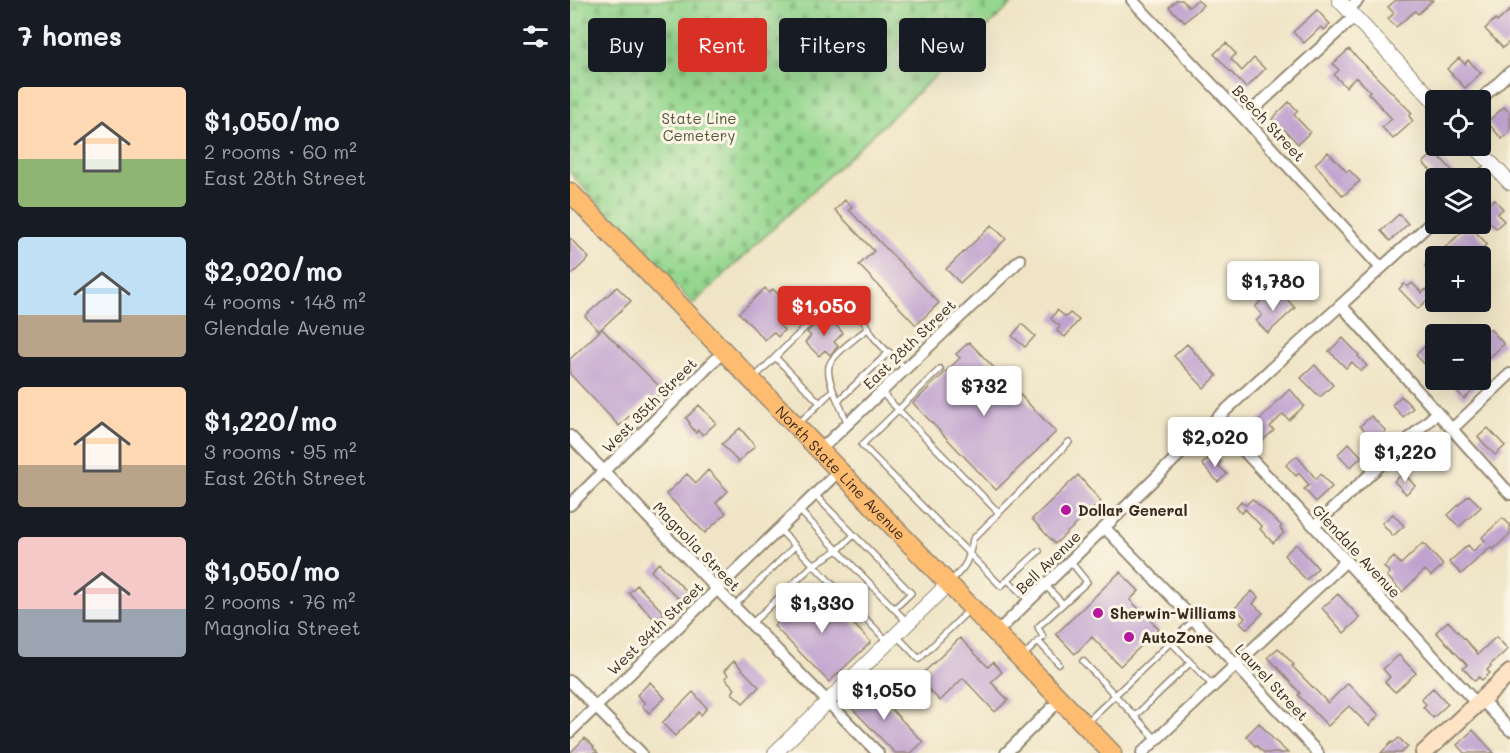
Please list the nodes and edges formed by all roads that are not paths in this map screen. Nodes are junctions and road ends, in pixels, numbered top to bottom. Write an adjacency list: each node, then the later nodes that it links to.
1 (1132, 0): 7 (street, Beech Street)
2 (1358, 0): 3 (street)
3 (1347, 9): 6 (street); 7 (street)
4 (1510, 72): 5 (street)
5 (1491, 90)
6 (1425, 91)
7 (1244, 118): 15 (street, Beech Street)
8 (1484, 156): 9 (street)
9 (1493, 165): 10 (street); 11 (street)
10 (1490, 168)
11 (1510, 183)
12 (571, 194): 18 (main road, North State Line Avenue)
13 (1425, 228): 15 (street, Bell Avenue)
14 (1020, 260): 21 (street, East 28th Street)
15 (1381, 268): 16 (street, Bell Avenue)
16 (1341, 305): 30 (street); 31 (street, Bell Avenue)
17 (869, 328): 19 (lane); 20 (lane); 25 (lane)
18 (724, 351): 24 (main road, North State Line Avenue); 38 (street, West 35th Street)
19 (889, 352): 21 (lane); 27 (lane)
20 (775, 357): 24 (lane); 28 (lane)
21 (906, 368): 26 (street, East 28th Street)
22 (940, 369): 29 (lane)
23 (1510, 374): 34 (street)
24 (752, 380): 33 (main road, North State Line Avenue)
25 (833, 390): 27 (lane); 28 (lane)
26 (881, 392): 29 (lane); 32 (street, East 28th Street)
27 (838, 401): 32 (lane)
28 (820, 403): 33 (lane)
29 (899, 410): 44 (lane); 52 (lane)
30 (1437, 413): 34 (street); 45 (street)
31 (1215, 420): 45 (street, Glendale Avenue); 46 (street, Bell Avenue)
32 (848, 424): 37 (street, East 28th Street)
33 (796, 426): 37 (main road, North State Line Avenue)
34 (1452, 429): 40 (street)
35 (570, 436): 38 (street, Magnolia Street)
36 (1069, 442): 44 (lane)
37 (820, 450): 39 (main road, North State Line Avenue)
38 (604, 471): 42 (street, West 35th Street); 59 (street, Magnolia Street)
39 (839, 471): 41 (street, West 34th Street); 57 (main road, North State Line Avenue)
40 (1510, 494)
41 (815, 495): 43 (street, West 34th Street); 48 (lane)
42 (570, 505)
43 (799, 510): 47 (street, West 34th Street); 50 (lane)
44 (999, 513): 52 (lane)
45 (1314, 526): 54 (street, Glendale Avenue)
46 (1105, 528): 53 (street, Bell Avenue); 65 (street, Laurel Street)
47 (779, 530): 49 (lane); 59 (street, West 34th Street)
48 (854, 535): 50 (lane); 64 (lane)
49 (795, 546): 55 (lane); 62 (lane)
50 (838, 550): 55 (lane); 64 (lane)
51 (1039, 551): 56 (lane)
52 (969, 555): 56 (lane); 57 (lane)
53 (1070, 561): 58 (street, Bell Avenue); 61 (lane)
54 (1346, 561): 76 (street); 82 (street, Glendale Avenue)
55 (813, 565): 67 (lane); 69 (lane)
56 (1008, 580): 60 (lane)
57 (948, 584): 63 (main road, North State Line Avenue); 66 (street)
58 (1045, 585): 60 (street, Bell Avenue); 61 (lane)
59 (717, 589): 62 (street, Magnolia Street); 84 (street, West 34th Street)
60 (1029, 601): 68 (street, Bell Avenue)
61 (1063, 604): 70 (lane)
62 (734, 606): 67 (street, Magnolia Street)
63 (971, 608): 68 (main road, North State Line Avenue); 69 (lane)
64 (894, 609): 66 (lane)
65 (1194, 620): 71 (lane); 76 (street, Laurel Street)
66 (908, 623): 69 (street)
67 (751, 624): 83 (street, Magnolia Street)
68 (996, 633): 72 (main road, North State Line Avenue)
69 (892, 638): 83 (street)
70 (1038, 641): 72 (lane); 75 (lane)
71 (1171, 642): 74 (lane); 80 (lane)
72 (1021, 659): 81 (main road, North State Line Avenue)
73 (1083, 661): 80 (lane)
74 (1190, 663): 79 (lane); 85 (lane)
75 (1059, 664)
76 (1235, 665): 79 (street); 96 (street, Laurel Street)
77 (1510, 673): 82 (main road)
78 (570, 681): 84 (street)
79 (1213, 686): 89 (street)
80 (1115, 695): 85 (lane); 86 (lane)
81 (1060, 700): 86 (main road, North State Line Avenue); 93 (street)
82 (1479, 701): 87 (street, Glendale Avenue); 97 (main road)
83 (828, 702): 91 (street); 92 (street, Magnolia Street)
84 (596, 708): 88 (street, West 34th Street); 90 (street)
85 (1135, 716): 89 (lane)
86 (1084, 725): 94 (main road, North State Line Avenue)
87 (1510, 730)
88 (570, 732)
89 (1156, 739): 95 (street)
90 (641, 753)
91 (775, 753)
92 (878, 753)
93 (1006, 753)
94 (1112, 753)
95 (1142, 753)
96 (1318, 753)
97 (1424, 753)

